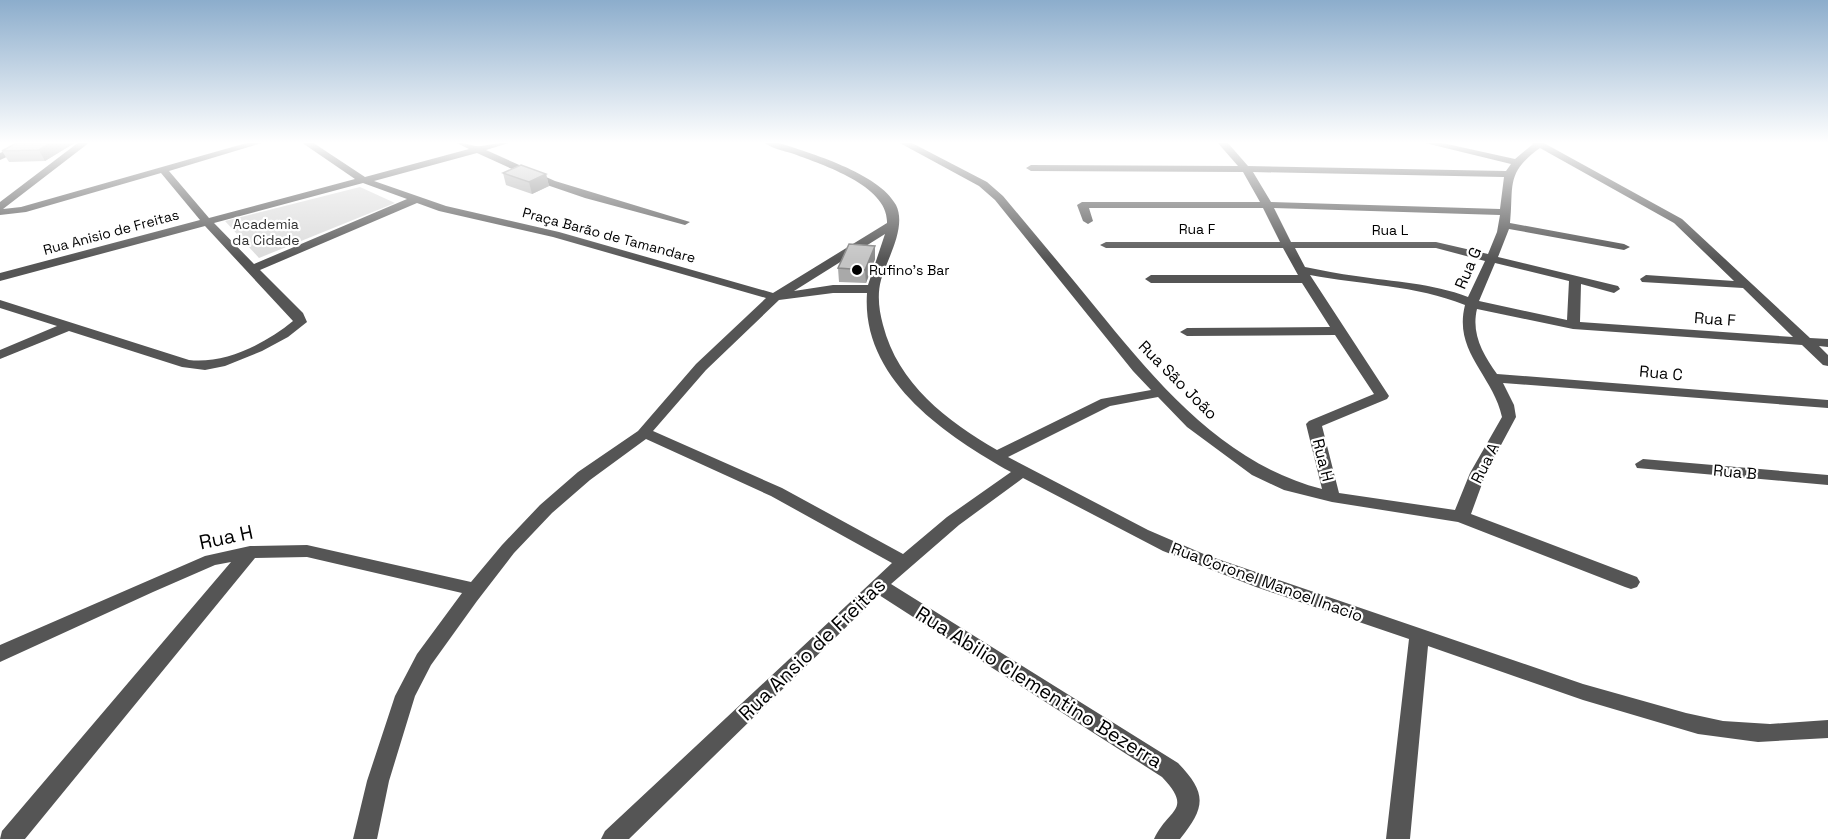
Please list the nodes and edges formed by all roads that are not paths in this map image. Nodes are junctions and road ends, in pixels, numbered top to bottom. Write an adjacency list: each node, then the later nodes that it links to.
1 (37, 181): 14 (street)
2 (124, 181): 14 (street)
3 (172, 181): 17 (street)
4 (359, 181): 17 (street, Rua Anisio de Freitas)
5 (366, 181): 12 (street, Praça Barão de Tamandare)
6 (547, 181): 18 (street)
7 (860, 181): 19 (street)
8 (978, 181): 46 (street, Rua São João)
9 (1252, 181): 13 (street)
10 (1508, 181): 15 (street, Rua G)
11 (1606, 181): 31 (street)
12 (417, 199): 25 (street); 34 (street, Praça Barão de Tamandare)
13 (1267, 205): 15 (street); 16 (street); 21 (street)
14 (1, 211)
15 (1506, 212): 20 (street, Rua G)
16 (1088, 221)
17 (207, 222): 25 (street); 27 (street, Rua Anisio de Freitas)
18 (685, 222)
19 (892, 225): 32 (street, Rua Coronel Manoel Inacio); 34 (street)
20 (1505, 225): 23 (street); 24 (street, Rua G)
21 (1287, 244): 22 (street, Rua F); 24 (street, Rua L); 26 (street)
22 (1107, 245)
23 (1624, 247)
24 (1492, 258): 29 (street); 36 (street, Rua G)
25 (252, 268): 38 (street)
26 (1303, 274): 28 (street); 36 (street, Rua F); 39 (street)
27 (0, 277)
28 (1151, 279)
29 (1575, 279): 33 (street); 37 (street)
30 (1646, 279): 31 (street)
31 (1747, 285): 41 (street)
32 (873, 289): 34 (street); 50 (street, Rua Coronel Manoel Inacio)
33 (1614, 289)
34 (775, 297): 49 (street)
35 (0, 304): 38 (street)
36 (1473, 304): 37 (street, Rua F); 45 (street, Rua G)
37 (1573, 325): 41 (street, Rua F)
38 (69, 326): 43 (street)
39 (1339, 330): 40 (street); 54 (street, Rua H)
40 (1187, 332)
41 (1806, 341): 42 (street, Rua F); 44 (street)
42 (1828, 343)
43 (0, 355)
44 (1828, 362)
45 (1492, 378): 47 (street, Rua C); 48 (street, Rua G)
46 (1161, 392): 50 (street); 54 (street, Rua São João)
47 (1828, 404)
48 (1509, 410): 55 (street, Rua A)
49 (644, 433): 57 (street); 60 (street)
50 (996, 457): 52 (street, Rua Coronel Manoel Inacio)
51 (1643, 464): 53 (street, Rua B)
52 (1022, 472): 57 (street, Rua Ansio de Freitas); 61 (street, Rua Coronel Manoel Inacio)
53 (1828, 480)
54 (1332, 496): 55 (street, Rua São João)
55 (1461, 517): 58 (street, Rua São João)
56 (250, 552): 60 (street, Rua H); 62 (street, Rua H); 64 (street)
57 (903, 562): 59 (street, Rua Ansio de Freitas)
58 (1631, 582)
59 (878, 585): 66 (street, Rua Ansio de Freitas); 67 (street, Rua Abilio Clementino Bezerra)
60 (475, 589): 65 (street)
61 (1419, 635): 63 (street, Rua Coronel Manoel Inacio); 68 (street)
62 (4, 647)
63 (1828, 729)
64 (10, 839)
65 (365, 839)
66 (613, 839)
67 (1166, 839)
68 (1398, 839)

